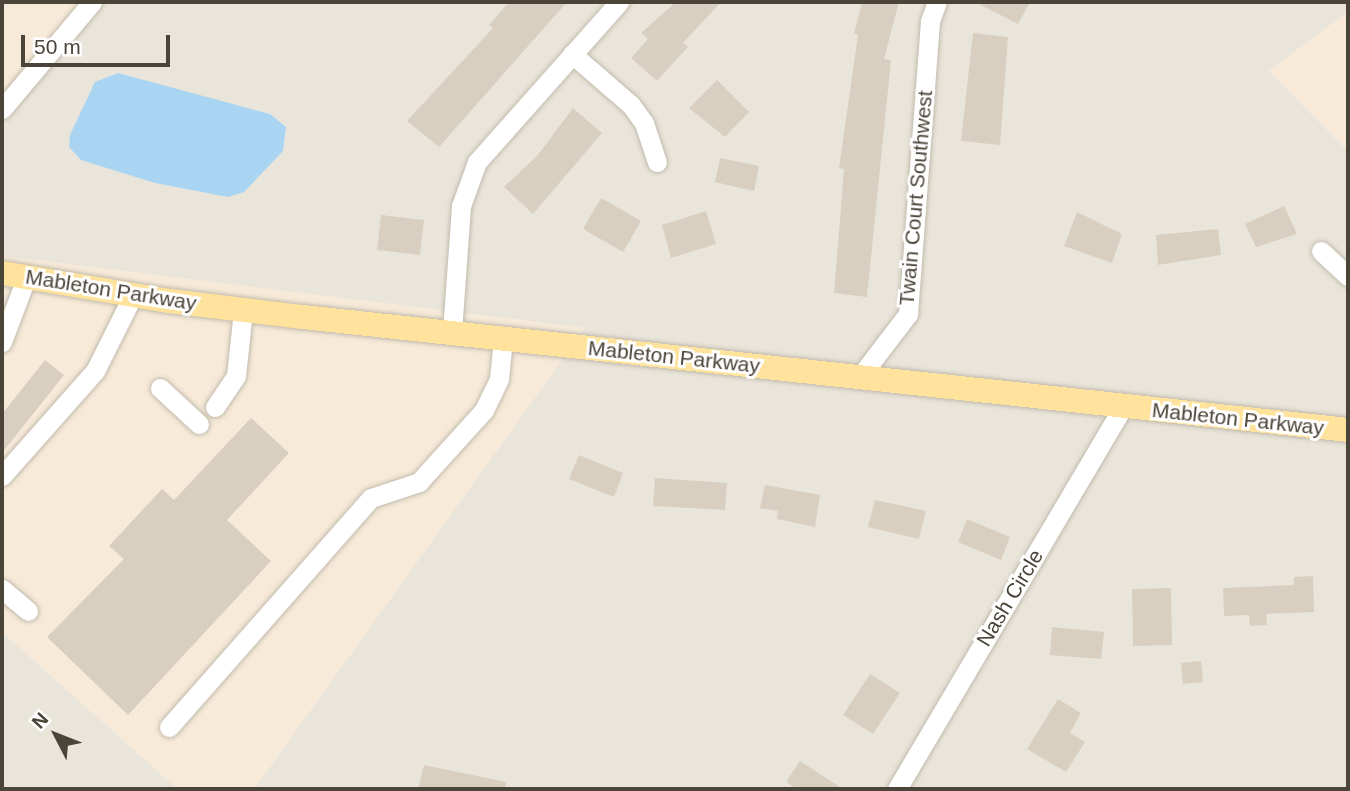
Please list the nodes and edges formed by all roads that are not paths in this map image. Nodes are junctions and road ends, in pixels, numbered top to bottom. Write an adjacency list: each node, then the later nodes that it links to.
1 (92, 2): 5 (street)
2 (619, 2): 4 (street)
3 (937, 2): 16 (street, Twain Court Southwest)
4 (572, 54): 6 (street); 13 (street)
5 (2, 109)
6 (657, 162)
7 (1321, 251): 9 (street)
8 (2, 273): 10 (main road, Mableton Parkway)
9 (1348, 276)
10 (26, 278): 11 (main road, Mableton Parkway); 15 (street)
11 (133, 295): 12 (main road, Mableton Parkway); 22 (street)
12 (243, 310): 13 (main road, Mableton Parkway); 18 (street)
13 (452, 332): 14 (main road, Mableton Parkway)
14 (503, 338): 16 (main road, Mableton Parkway); 25 (street)
15 (2, 342)
16 (859, 378): 19 (main road, Mableton Parkway)
17 (160, 388): 20 (street)
18 (215, 407)
19 (1123, 407): 21 (main road, Mableton Parkway); 26 (street, Nash Circle)
20 (200, 424)
21 (1348, 430)
22 (2, 476)
23 (2, 590): 24 (street)
24 (28, 611)
25 (169, 727)
26 (897, 789)

